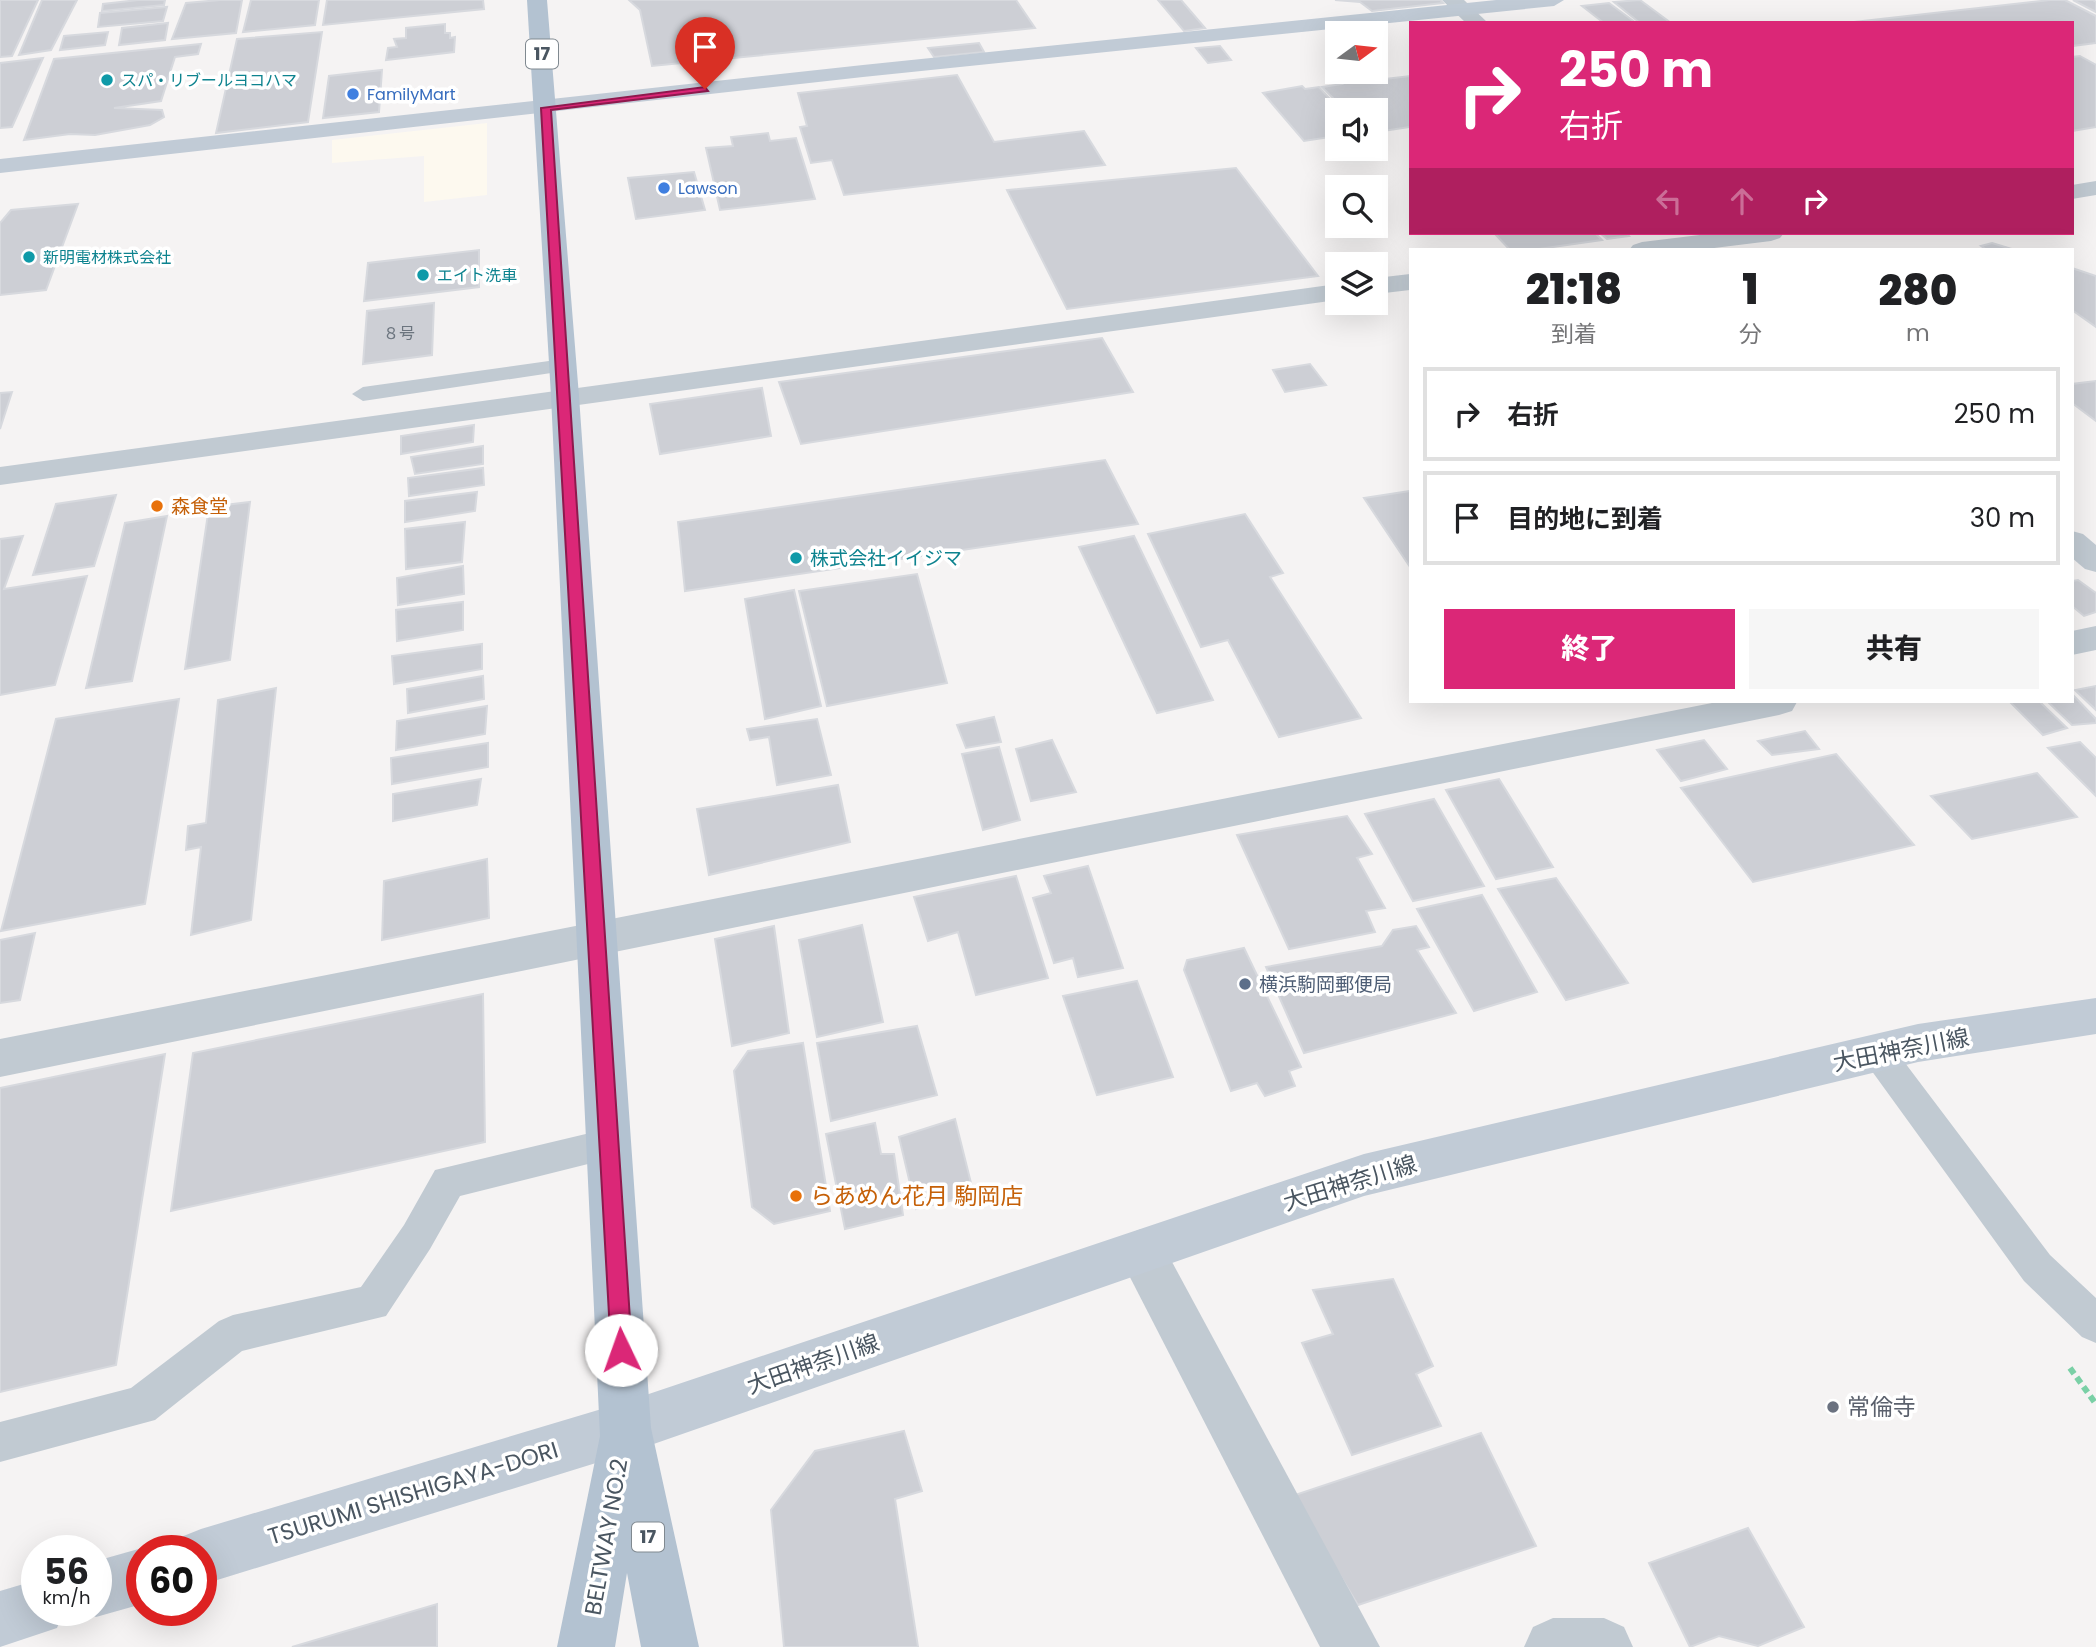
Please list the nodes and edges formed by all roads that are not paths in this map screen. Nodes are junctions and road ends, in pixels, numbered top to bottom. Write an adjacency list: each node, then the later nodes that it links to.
1 (537, 0): 4 (main road, BELTWAY NO.2 / 17)
2 (1554, 0): 3 (street)
3 (1464, 11): 4 (street)
4 (546, 108): 5 (street); 14 (main road, BELTWAY NO.2 / 17)
5 (0, 166)
6 (2096, 188): 7 (street)
7 (2074, 192)
8 (1760, 235): 9 (street)
9 (1727, 241): 10 (street)
10 (1661, 248)
11 (1409, 282): 12 (street)
12 (1388, 285)
13 (1325, 293): 14 (street)
14 (564, 381): 15 (lane); 16 (street); 22 (main road, BELTWAY NO.2 / 17)
15 (363, 394)
16 (0, 476)
17 (2074, 543): 18 (street)
18 (2096, 562)
19 (2096, 638): 20 (street)
20 (2074, 643)
21 (1774, 703): 22 (street)
22 (598, 940): 25 (street); 26 (main road, BELTWAY NO.2 / 17)
23 (2096, 1016): 24 (street, 大田神奈川線)
24 (1878, 1053): 27 (street, 大田神奈川線); 28 (lane)
25 (0, 1058)
26 (611, 1144): 29 (main road, BELTWAY NO.2 / 17); 30 (lane)
27 (1141, 1252): 29 (street, 大田神奈川線); 36 (street)
28 (2096, 1324)
29 (625, 1428): 31 (street, TSURUMI SHISHIGAYA-DORI); 34 (main road, BELTWAY NO.2 / 17); 35 (main road, BELTWAY NO.2 / 17)
30 (0, 1442)
31 (217, 1553)
32 (21, 1613): 33 (street)
33 (0, 1619)
34 (586, 1647)
35 (670, 1647)
36 (1351, 1647)
37 (1553, 1647): 38 (street)
38 (1604, 1647)

